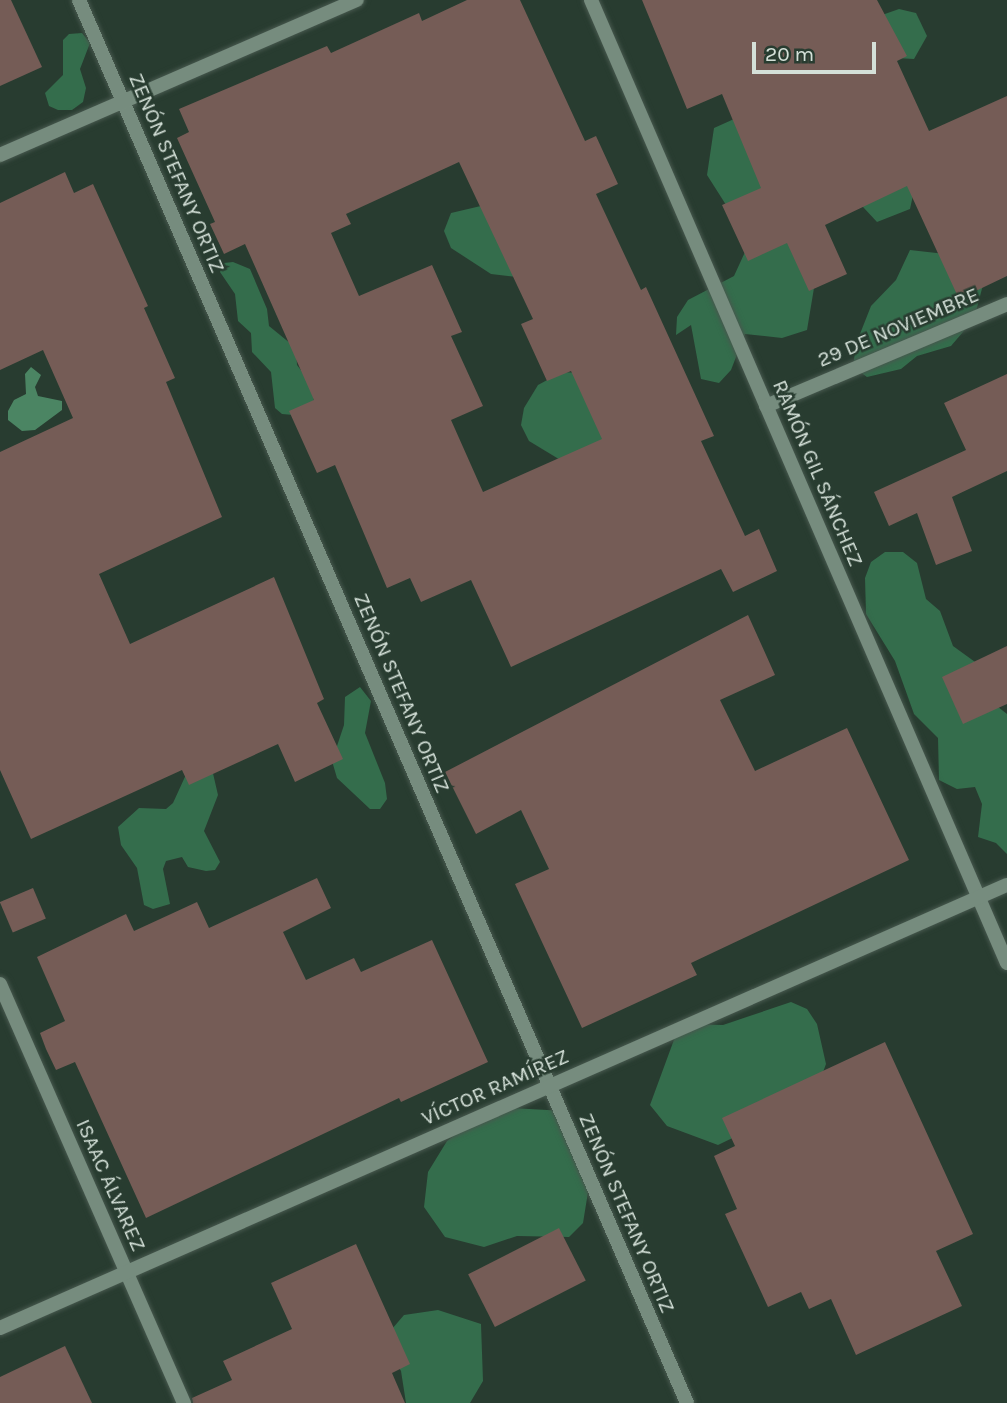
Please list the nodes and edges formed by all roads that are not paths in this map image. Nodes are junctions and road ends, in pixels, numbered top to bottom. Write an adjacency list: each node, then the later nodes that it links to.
1 (79, 0): 4 (street, ZENÓN STEFANY ORTIZ)
2 (357, 0): 4 (street)
3 (591, 0): 7 (street, RAMÓN GIL SÁNCHEZ)
4 (123, 102): 5 (street); 12 (street, ZENÓN STEFANY ORTIZ)
5 (0, 155)
6 (1007, 304): 7 (street, 29 DE NOVIEMBRE)
7 (766, 406): 9 (street, RAMÓN GIL SÁNCHEZ)
8 (1007, 885): 9 (street, VÍCTOR RAMÍREZ)
9 (978, 897): 10 (street, RAMÓN GIL SÁNCHEZ); 12 (street, VÍCTOR RAMÍREZ)
10 (1007, 963)
11 (0, 984): 13 (street, ISAAC ÁLVAREZ)
12 (549, 1086): 13 (street, VÍCTOR RAMÍREZ); 16 (street, ZENÓN STEFANY ORTIZ)
13 (126, 1272): 14 (street, VÍCTOR RAMÍREZ); 15 (street, ISAAC ÁLVAREZ)
14 (0, 1328)
15 (184, 1403)
16 (687, 1403)

